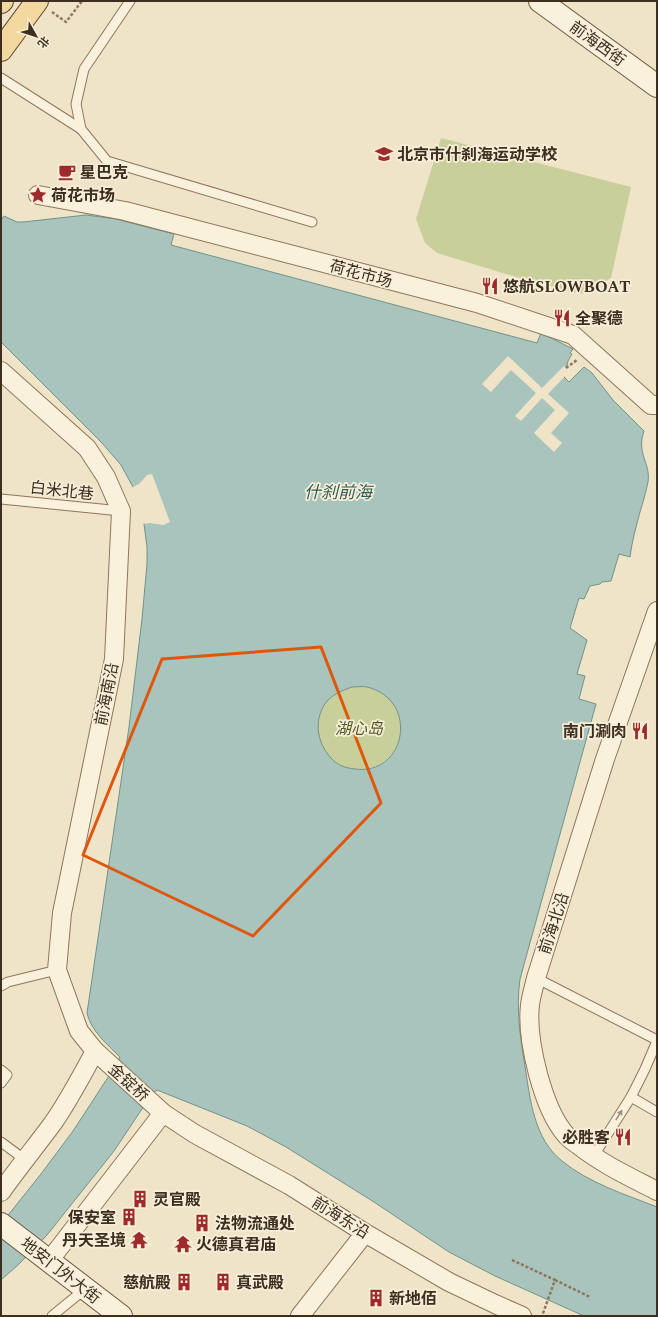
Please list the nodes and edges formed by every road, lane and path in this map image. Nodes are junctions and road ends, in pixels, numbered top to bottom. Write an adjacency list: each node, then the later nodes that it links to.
1 (37, 1): 6 (main road)
2 (82, 1): 5 (path)
3 (130, 1): 9 (lane)
4 (540, 1): 8 (main road, 前海西街)
5 (66, 22)
6 (1, 50)
7 (1, 78): 9 (lane)
8 (657, 86)
9 (81, 129): 11 (lane)
10 (38, 195): 13 (street, 荷花市场)
11 (312, 222)
12 (1, 371): 15 (street, 前海南沿)
13 (657, 405)
14 (1, 499): 15 (lane, 白米北巷)
15 (121, 511): 17 (street, 前海南沿)
16 (657, 610): 18 (street, 前海北沿)
17 (57, 970): 19 (lane); 21 (street, 前海南沿)
18 (536, 978): 20 (lane); 28 (street, 前海北沿)
19 (1, 986)
20 (657, 1040): 24 (lane)
21 (95, 1051): 26 (street, 金锭桥); 29 (street)
22 (1, 1070): 23 (lane)
23 (1, 1083)
24 (631, 1097): 25 (lane); 28 (lane, one-way to 24)
25 (657, 1112)
26 (163, 1113): 33 (street, 前海东沿); 35 (street)
27 (1, 1142): 29 (lane)
28 (593, 1157): 30 (street, 前海北沿)
29 (24, 1159): 31 (street)
30 (657, 1191)
31 (1, 1192)
32 (1, 1224): 35 (main road, 地安门外大街)
33 (365, 1233): 41 (street); 42 (street, 前海东沿)
34 (512, 1260): 36 (path)
35 (49, 1261): 37 (main road, 地安门外大街)
36 (555, 1280): 38 (path); 43 (path)
37 (85, 1289): 39 (lane); 40 (main road, 地安门外大街)
38 (590, 1297)
39 (52, 1316)
40 (121, 1316)
41 (300, 1316)
42 (522, 1316)
43 (542, 1316)

